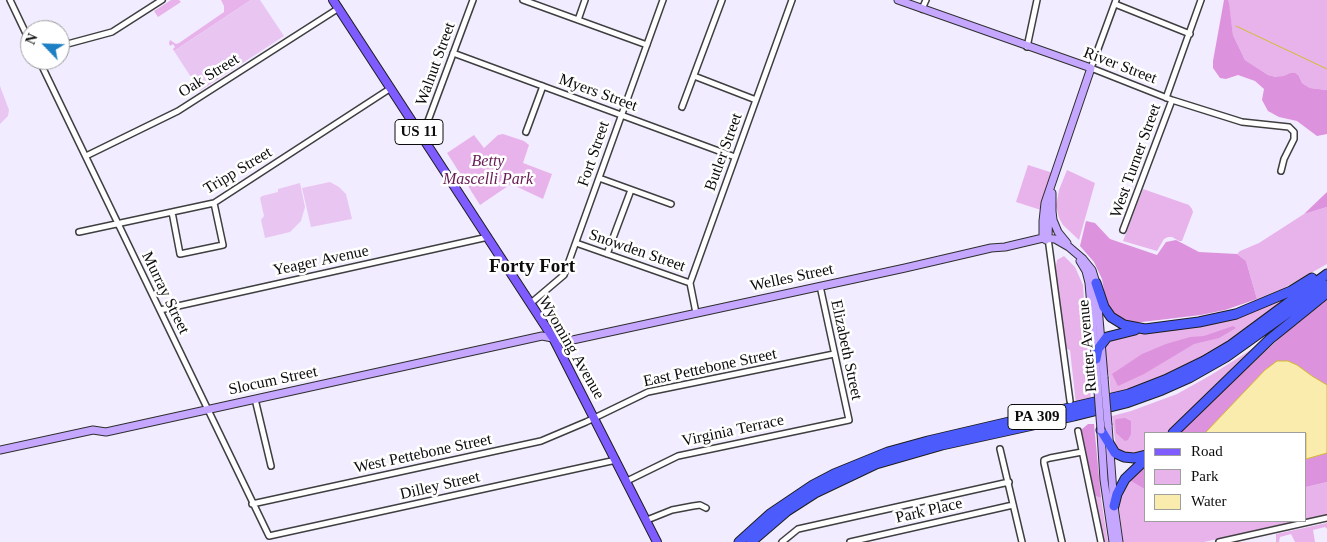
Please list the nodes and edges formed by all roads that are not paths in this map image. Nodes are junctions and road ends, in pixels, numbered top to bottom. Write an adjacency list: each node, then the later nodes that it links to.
1 (10, 0): 18 (street)
2 (162, 0): 20 (street)
3 (333, 0): 15 (main road, Wyoming Avenue / US 11)
4 (473, 0): 23 (street, Walnut Street)
5 (523, 0): 17 (street)
6 (585, 0): 17 (street)
7 (663, 0): 21 (street, Fort Street)
8 (722, 0): 26 (street)
9 (792, 0): 30 (street, Butler Street)
10 (898, 0): 16 (main road, River Street)
11 (926, 0): 16 (street)
12 (1036, 0): 22 (street)
13 (1201, 0): 19 (street, West Turner Street)
14 (1116, 2): 19 (street); 24 (street, Rutter Avenue)
15 (339, 8): 28 (main road, Wyoming Avenue / US 11); 35 (street, Oak Street)
16 (922, 9): 22 (main road, River Street)
17 (578, 20): 21 (street)
18 (20, 21)
19 (1190, 34): 29 (street, West Turner Street)
20 (70, 43)
21 (647, 45): 32 (street, Fort Street)
22 (1027, 47): 24 (main road, River Street)
23 (453, 53): 27 (street, Myers Street); 34 (street, Walnut Street)
24 (1091, 68): 29 (street, River Street); 38 (main road, Rutter Avenue)
25 (44, 70): 35 (street, Murray Street)
26 (694, 76): 30 (street); 31 (street)
27 (543, 86): 32 (street, Myers Street); 33 (street)
28 (391, 88): 34 (main road, Wyoming Avenue / US 11); 42 (street, Tripp Street)
29 (1169, 99): 37 (street, River Street); 46 (street, West Turner Street)
30 (756, 100): 36 (street, Butler Street)
31 (682, 107)
32 (621, 115): 36 (street, Myers Street); 39 (street, Fort Street)
33 (526, 132)
34 (422, 137): 48 (main road, Wyoming Avenue / US 11)
35 (86, 156): 45 (street, Murray Street)
36 (735, 157): 56 (street, Butler Street)
37 (1281, 171)
38 (1056, 173): 41 (main road, Rutter Avenue); 49 (main road, Rutter Avenue)
39 (599, 178): 40 (street); 50 (street, Fort Street)
40 (631, 190): 43 (street); 52 (street)
41 (1052, 193): 49 (main road, Rutter Avenue); 51 (main road)
42 (214, 203): 44 (street, Tripp Street); 44 (street)
43 (671, 204)
44 (172, 212): 45 (street, Tripp Street)
45 (118, 225): 47 (street, Tripp Street); 61 (street, Murray Street)
46 (1123, 230)
47 (79, 232)
48 (488, 237): 60 (main road, Wyoming Avenue / US 11); 61 (street, Yeager Avenue)
49 (1044, 239): 51 (main road, Rutter Avenue); 58 (main road, Welles Street); 67 (main road, Rutter Avenue); 70 (street, Rutter Avenue)
50 (576, 243): 52 (street, Snowden Street); 60 (street, Fort Street)
51 (1078, 253): 55 (main road, Rutter Avenue)
52 (606, 254): 56 (street, Snowden Street)
53 (1327, 268): 63 (highway)
54 (1327, 274): 95 (highway, PA 309)
55 (1096, 282): 63 (highway); 65 (main road, Rutter Avenue)
56 (690, 283): 62 (street)
57 (1327, 285): 96 (highway, PA 309)
58 (820, 286): 62 (main road, Welles Street); 66 (street, Elizabeth Street)
59 (1327, 293): 76 (highway)
60 (530, 303): 64 (main road, Wyoming Avenue / US 11)
61 (160, 310): 71 (street, Murray Street)
62 (696, 313): 64 (main road, Welles Street)
63 (1145, 329): 65 (highway)
64 (553, 338): 69 (main road, Slocum Street); 72 (main road, Wyoming Avenue / US 11)
65 (1101, 344): 67 (highway); 68 (main road, Rutter Avenue)
66 (834, 354): 72 (street, East Pettebone Street); 73 (street, Elizabeth Street)
67 (1096, 359): 68 (main road, Rutter Avenue)
68 (1101, 378): 74 (main road, Rutter Avenue, bridge)
69 (255, 399): 71 (main road, Slocum Street); 84 (street)
70 (1070, 401)
71 (207, 409): 78 (main road, Slocum Street); 87 (street, Murray Street)
72 (595, 418): 82 (main road, Wyoming Avenue / US 11); 87 (street, West Pettebone Street)
73 (849, 420): 85 (street, Virginia Terrace)
74 (1105, 427): 77 (highway); 102 (main road, Rutter Avenue)
75 (1078, 431): 80 (street)
76 (1174, 432)
77 (1110, 446): 81 (highway); 89 (main road)
78 (0, 450)
79 (1000, 450): 86 (street)
80 (1082, 452): 100 (street); 101 (street)
81 (1144, 456)
82 (617, 460): 85 (main road, Wyoming Avenue / US 11); 93 (street, Dilley Street)
83 (1144, 461): 89 (highway)
84 (271, 466)
85 (627, 481): 92 (main road, Wyoming Avenue / US 11)
86 (1008, 482): 88 (street); 97 (street)
87 (252, 504): 93 (street, Murray Street)
88 (1013, 505): 98 (street, Park Place); 99 (street)
89 (1114, 506): 103 (main road)
90 (706, 508): 92 (street)
91 (1327, 518): 104 (street)
92 (646, 520): 94 (main road, Wyoming Avenue / US 11)
93 (269, 536)
94 (657, 542)
95 (739, 542)
96 (751, 542)
97 (782, 542)
98 (850, 542)
99 (1022, 542)
100 (1062, 542)
101 (1101, 542)
102 (1113, 542)
103 (1119, 542)
104 (1219, 542)

